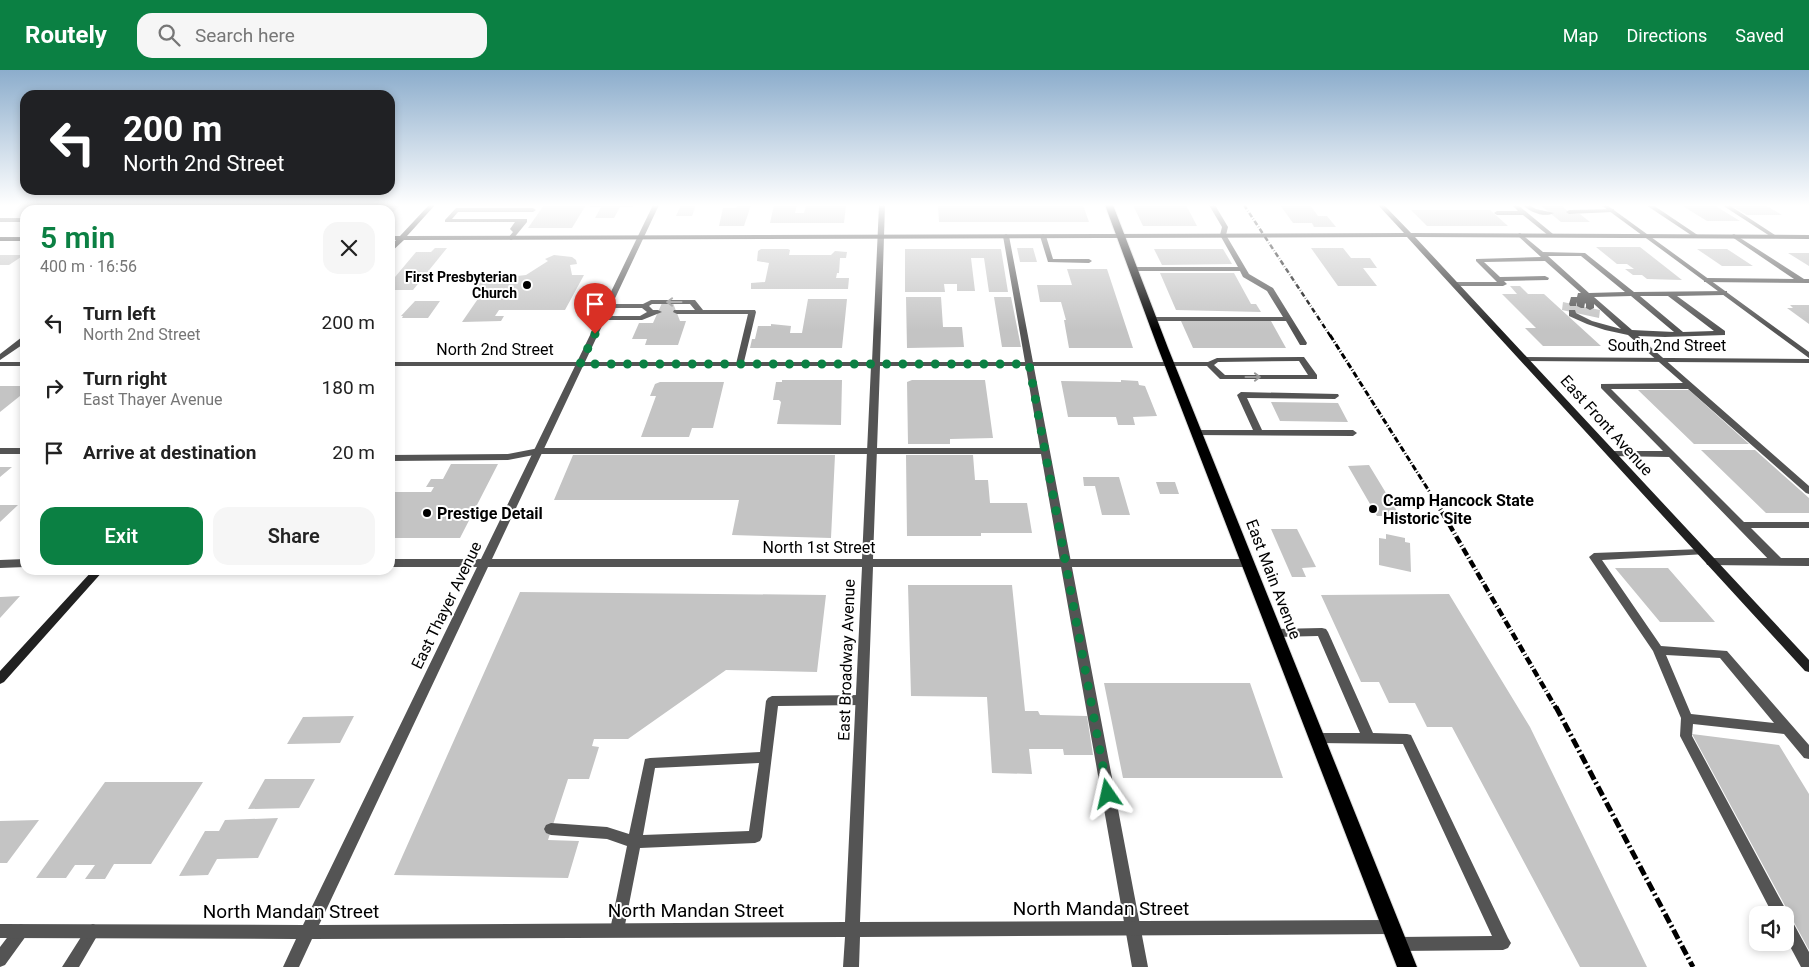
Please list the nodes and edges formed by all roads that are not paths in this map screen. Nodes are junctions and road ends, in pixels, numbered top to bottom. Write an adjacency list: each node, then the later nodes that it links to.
1 (636, 247): 23 (street, East Thayer Avenue)
2 (880, 247): 45 (street, East Broadway Avenue)
3 (1008, 247): 46 (street)
4 (1046, 247): 12 (street)
5 (1126, 247): 13 (main road, East Main Avenue)
6 (1231, 247): 14 (street)
7 (1419, 247): 19 (street, East Front Avenue)
8 (1534, 247): 11 (street)
9 (1661, 247): 17 (street)
10 (1752, 247): 18 (street)
11 (1545, 256): 15 (street); 21 (street); 25 (street)
12 (1090, 261)
13 (1134, 269): 14 (street); 29 (main road, East Main Avenue)
14 (1243, 269): 30 (street)
15 (1497, 278): 16 (street); 19 (street)
16 (1545, 278)
17 (1707, 280): 18 (street); 20 (street)
18 (1805, 280)
19 (1455, 284): 37 (street, East Front Avenue)
20 (1724, 293): 22 (street); 35 (street)
21 (1632, 294): 22 (street); 25 (street); 32 (street)
22 (1670, 294): 32 (street)
23 (608, 306): 24 (street); 28 (street, East Thayer Avenue)
24 (644, 306): 27 (street, one-way to 24); 28 (street)
25 (1580, 307): 25 (street); 31 (street); 31 (street)
26 (677, 312): 27 (street)
27 (701, 312): 44 (street)
28 (602, 318): 43 (street, East Thayer Avenue)
29 (1152, 319): 30 (street); 47 (main road, East Main Avenue)
30 (1288, 319): 34 (street)
31 (1631, 334): 32 (street); 38 (street)
32 (1680, 334)
33 (20, 343): 36 (street)
34 (1303, 343)
35 (1809, 356)
36 (0, 358)
37 (1525, 359): 38 (street, South 2nd Street); 59 (street, East Front Avenue)
38 (1660, 360): 39 (street, South 2nd Street); 49 (street)
39 (1809, 361)
40 (0, 364): 41 (street)
41 (20, 364)
42 (395, 364): 43 (street, North 2nd Street)
43 (580, 364): 44 (street, North 2nd Street); 56 (street, East Thayer Avenue)
44 (740, 364): 45 (street, North 2nd Street)
45 (875, 364): 46 (street, North 2nd Street); 57 (street, East Broadway Avenue)
46 (1029, 364): 47 (street, North 2nd Street); 58 (street)
47 (1170, 364): 48 (street, North 2nd Street); 51 (main road, East Main Avenue)
48 (1209, 364): 48 (street, North 2nd Street, one-way to 48)
49 (1690, 386): 60 (street); 62 (street)
50 (1335, 396): 52 (street)
51 (1196, 433): 52 (street); 66 (main road, East Main Avenue)
52 (1259, 433): 53 (street)
53 (1353, 433)
54 (0, 451): 55 (street)
55 (20, 451)
56 (539, 451): 57 (street); 61 (street); 71 (street, East Thayer Avenue)
57 (872, 451): 58 (street); 75 (street, East Broadway Avenue)
58 (1045, 451): 72 (street)
59 (1612, 454): 60 (street); 65 (street, East Front Avenue)
60 (1670, 454): 64 (street)
61 (395, 458)
62 (1809, 491)
63 (1809, 524): 64 (street)
64 (1742, 525): 68 (street)
65 (1702, 552): 67 (street, East Front Avenue); 78 (street)
66 (1247, 562): 72 (street, North 1st Street); 77 (main road, East Main Avenue)
67 (1711, 562): 68 (street); 79 (street, East Front Avenue)
68 (1778, 562): 69 (street)
69 (1809, 562)
70 (395, 563): 71 (street, North 1st Street)
71 (486, 563): 75 (street, North 1st Street); 98 (street, East Thayer Avenue)
72 (1065, 563): 75 (street, North 1st Street); 93 (street)
73 (0, 564): 74 (street)
74 (20, 564)
75 (867, 564): 81 (street, East Broadway Avenue)
76 (94, 575): 80 (street)
77 (1275, 632): 84 (main road, East Main Avenue); 85 (street)
78 (1658, 650): 82 (street); 83 (street)
79 (1809, 668)
80 (0, 679)
81 (862, 700): 87 (street); 92 (street, East Broadway Avenue)
82 (1687, 718): 83 (street); 90 (street)
83 (1787, 730): 86 (street)
84 (1316, 738): 85 (street); 91 (main road, East Main Avenue)
85 (1369, 739): 100 (street)
86 (1809, 754)
87 (766, 758): 89 (street); 89 (street)
88 (552, 830): 89 (street)
89 (635, 842): 94 (street)
90 (1776, 906)
91 (1391, 927): 93 (street, North Mandan Street); 100 (main road, East Main Avenue)
92 (852, 928): 93 (street, North Mandan Street); 94 (street, North Mandan Street); 104 (street, East Broadway Avenue)
93 (1133, 928): 105 (street)
94 (617, 930): 98 (street, North Mandan Street)
95 (0, 931): 96 (street, North Mandan Street)
96 (21, 931): 97 (street, North Mandan Street); 101 (street)
97 (93, 931): 98 (street, North Mandan Street); 102 (street)
98 (308, 932): 103 (street, East Thayer Avenue)
99 (1794, 939): 107 (street)
100 (1398, 944): 106 (main road, East Main Avenue)
101 (0, 960)
102 (70, 967)
103 (291, 967)
104 (851, 967)
105 (1140, 967)
106 (1407, 967)
107 (1809, 967)

